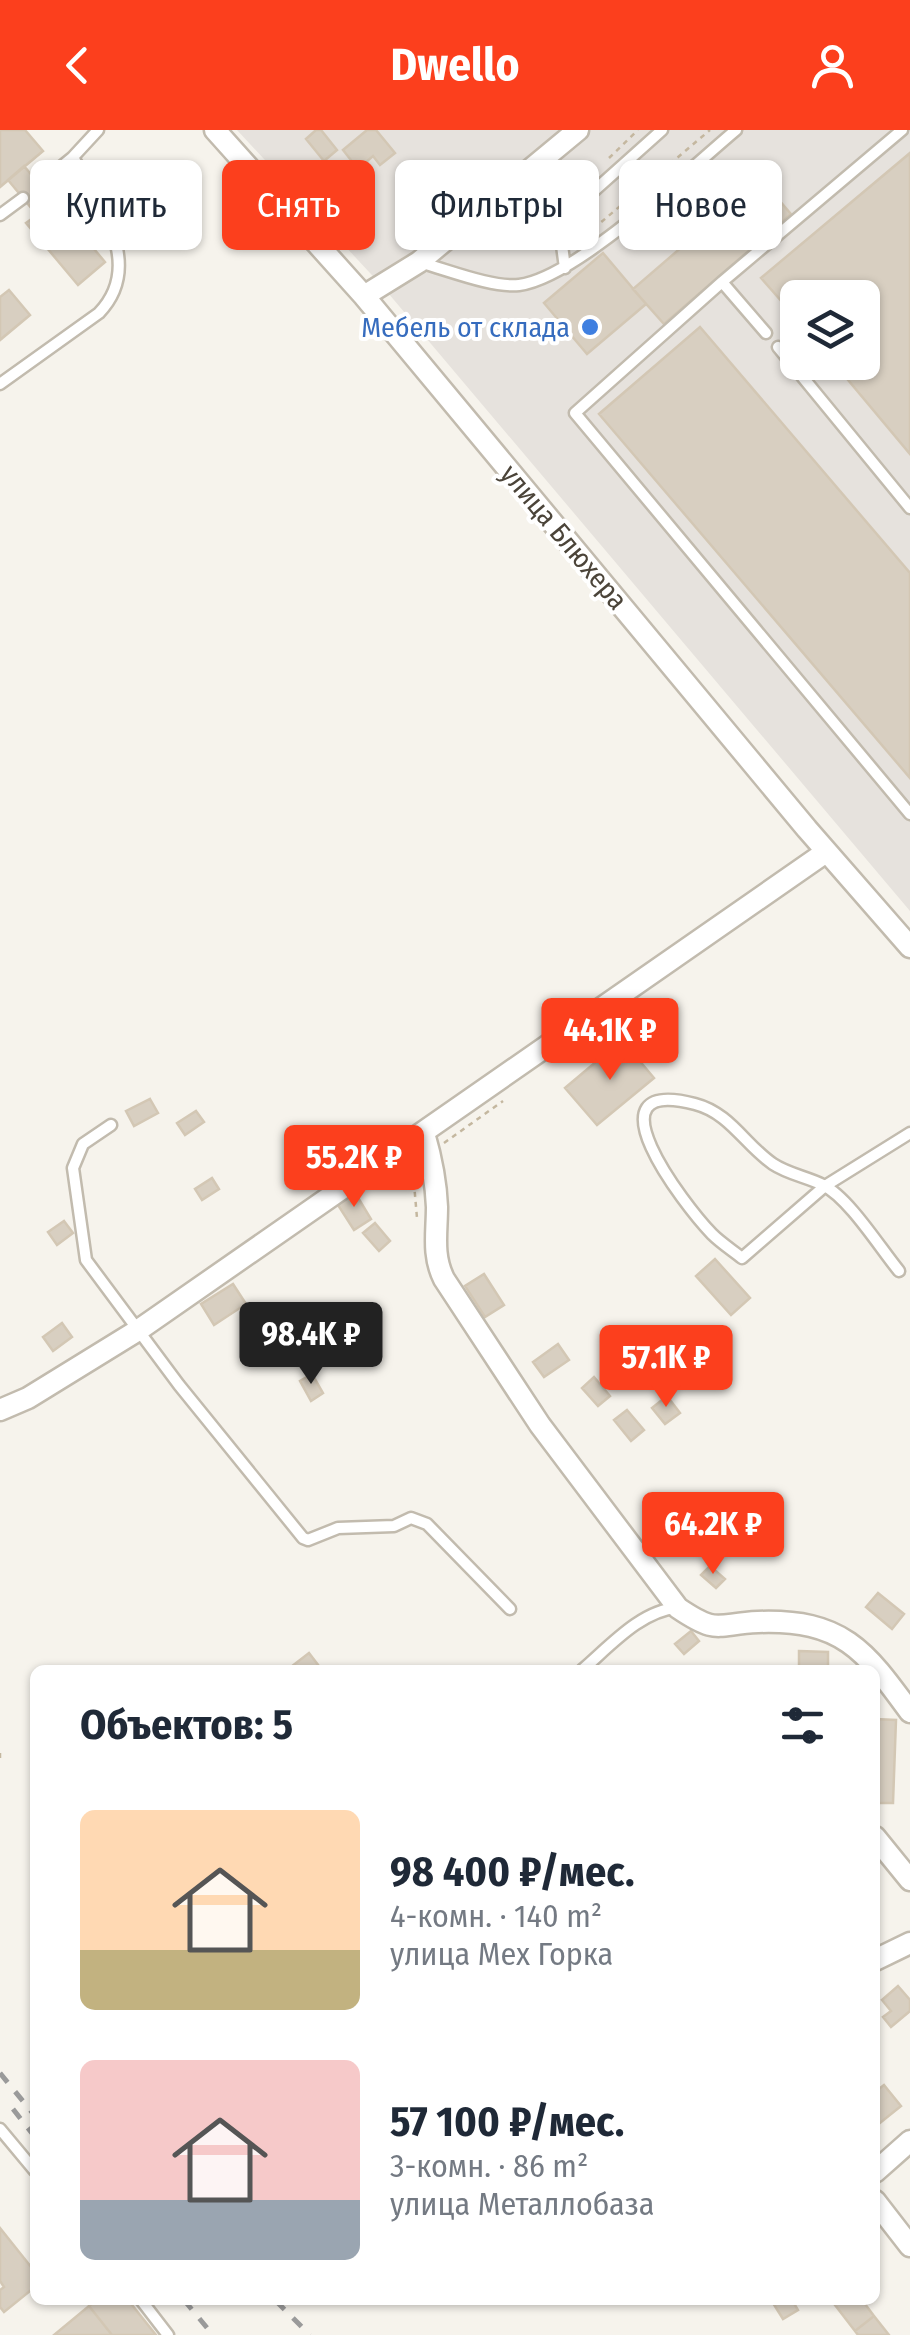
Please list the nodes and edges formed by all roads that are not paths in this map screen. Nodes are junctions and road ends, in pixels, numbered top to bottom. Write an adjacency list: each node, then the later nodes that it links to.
1 (98, 130): 7 (lane)
2 (215, 130): 14 (street, улица Блюхера)
3 (578, 130): 11 (street)
4 (662, 130): 12 (lane)
5 (736, 130): 12 (lane)
6 (902, 130): 13 (lane)
7 (74, 157): 8 (lane); 17 (lane)
8 (70, 160)
9 (23, 198): 10 (lane)
10 (0, 216)
11 (419, 262): 12 (lane); 14 (street)
12 (565, 268)
13 (722, 282): 15 (lane); 19 (lane)
14 (364, 296): 20 (street, улица Блюхера)
15 (766, 334)
16 (778, 347): 18 (lane)
17 (0, 384)
18 (910, 508)
19 (910, 814)
20 (826, 852): 21 (street, улица Блюхера); 23 (street)
21 (910, 947)
22 (110, 1125): 27 (lane)
23 (424, 1133): 27 (street); 29 (street)
24 (910, 1133): 25 (lane)
25 (825, 1186): 25 (lane); 26 (lane)
26 (899, 1271)
27 (140, 1330): 28 (street); 30 (lane)
28 (0, 1410)
29 (678, 1608): 31 (lane); 32 (street)
30 (510, 1609)
31 (588, 1665)
32 (876, 1665)
33 (880, 1670): 34 (street)
34 (910, 1712)
35 (880, 1843): 36 (street)
36 (910, 1880)
37 (910, 1943): 38 (street)
38 (880, 1958)
39 (0, 2129): 41 (lane)
40 (910, 2141): 42 (street)
41 (30, 2165)
42 (880, 2168)
43 (880, 2207): 44 (street)
44 (910, 2246)
45 (144, 2305): 46 (lane)
46 (168, 2335)

